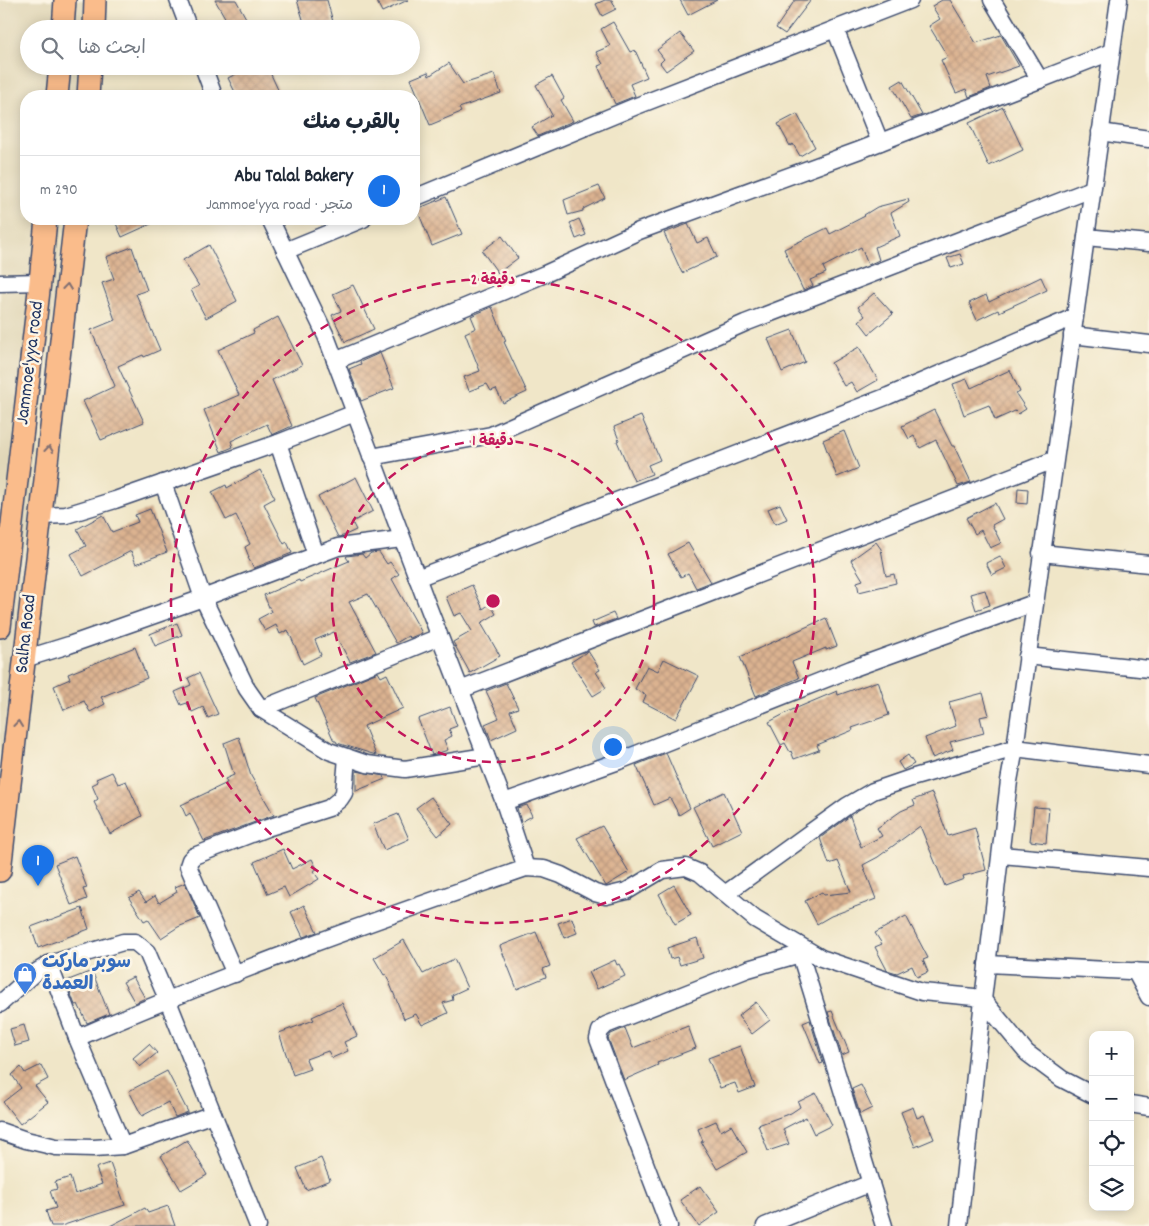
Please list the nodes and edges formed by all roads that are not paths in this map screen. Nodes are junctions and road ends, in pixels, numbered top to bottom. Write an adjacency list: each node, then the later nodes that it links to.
1 (65, 0): 7 (main road)
2 (95, 0): 8 (main road)
3 (178, 0): 9 (street)
4 (910, 0): 10 (street)
5 (992, 0): 15 (street)
6 (1119, 0): 11 (street)
7 (64, 20)
8 (94, 20)
9 (186, 20)
10 (835, 29): 21 (street); 23 (street)
11 (1112, 52): 15 (street); 19 (street)
12 (59, 75): 16 (main road)
13 (89, 75): 17 (main road)
14 (206, 75): 18 (street)
15 (1040, 80): 21 (street)
16 (58, 90)
17 (88, 90)
18 (212, 90)
19 (1100, 132): 20 (street); 22 (street)
20 (1149, 138)
21 (880, 142): 36 (street)
22 (1092, 189): 28 (street); 39 (street)
23 (420, 196)
24 (45, 225): 31 (main road, Jammoe'yya road)
25 (73, 225): 43 (main road, Jammoe'yya road, one-way to 25)
26 (273, 225): 30 (street)
27 (348, 225): 30 (street)
28 (1086, 237): 29 (street); 33 (street)
29 (1149, 243)
30 (285, 251): 36 (street)
31 (40, 282): 32 (street); 41 (main road, Jammoe'yya road)
32 (0, 283)
33 (1074, 318): 34 (street); 49 (street)
34 (1072, 335): 35 (street); 40 (street)
35 (1149, 344)
36 (336, 361): 37 (street)
37 (355, 413): 38 (street); 39 (street)
38 (278, 443): 42 (street); 47 (street)
39 (371, 456): 45 (street)
40 (1054, 460): 46 (street); 58 (street)
41 (18, 480): 43 (main road); 53 (main road, Jammoe'yya road)
42 (164, 483): 44 (street); 51 (street)
43 (46, 484): 44 (main road, Jammoe'yya road)
44 (41, 516): 50 (main road, Jammoe'yya road)
45 (402, 539): 47 (street); 49 (street)
46 (1041, 553): 48 (street); 52 (street)
47 (316, 555): 51 (street)
48 (1149, 564)
49 (417, 578): 54 (street)
50 (32, 584): 56 (main road, Salha Road)
51 (203, 598): 56 (street); 59 (street)
52 (1034, 603): 55 (street); 64 (street)
53 (0, 627)
54 (439, 637): 58 (street); 59 (street)
55 (1027, 656): 57 (street); 60 (street)
56 (24, 659): 68 (main road, Salha Road, one-way to 56)
57 (1149, 668)
58 (460, 690): 61 (street)
59 (260, 708): 62 (street)
60 (1014, 748): 63 (street); 65 (street); 69 (street)
61 (486, 756): 62 (street); 64 (street)
62 (347, 757): 74 (street)
63 (1149, 765)
64 (504, 802): 66 (street)
65 (1001, 855): 67 (street); 72 (street)
66 (526, 868): 69 (street); 74 (street)
67 (1149, 868)
68 (0, 871)
69 (725, 894): 70 (street)
70 (799, 949): 76 (street); 86 (street); 88 (street)
71 (49, 964): 77 (street); 78 (street); 79 (street)
72 (987, 964): 73 (street); 76 (street)
73 (1142, 972): 75 (street)
74 (235, 974): 77 (street)
75 (1149, 997)
76 (983, 1000): 80 (street); 91 (street)
77 (168, 1001): 79 (street); 83 (street)
78 (0, 1004)
79 (78, 1038): 85 (street)
80 (1089, 1093)
81 (1134, 1105): 82 (street)
82 (1149, 1107)
83 (213, 1114): 85 (street); 87 (street)
84 (0, 1131): 85 (street)
85 (123, 1146)
86 (871, 1183): 89 (street); 90 (street)
87 (254, 1225)
88 (668, 1226)
89 (764, 1226)
90 (884, 1226)
91 (959, 1226)

